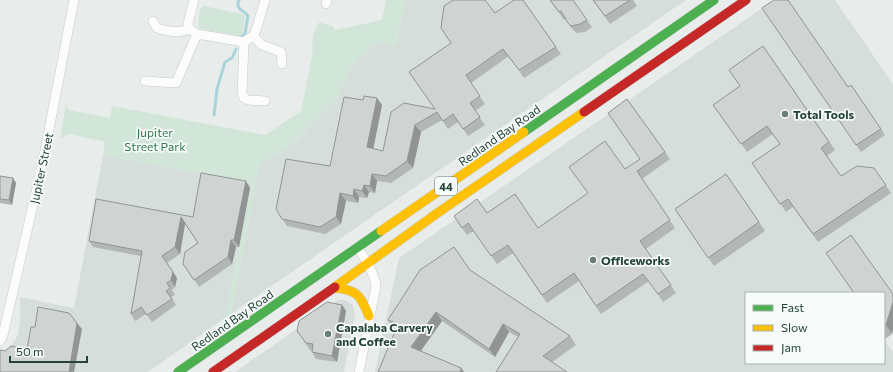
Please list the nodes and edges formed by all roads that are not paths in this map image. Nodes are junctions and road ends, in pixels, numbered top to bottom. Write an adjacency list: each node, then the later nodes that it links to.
1 (74, 0): 19 (street, Jupiter Street)
2 (194, 0): 7 (street)
3 (265, 0): 8 (street)
4 (714, 0): 10 (main road, Redland Bay Road / 44)
5 (746, 0): 11 (main road, 44)
6 (153, 21): 7 (street)
7 (193, 32): 9 (street); 13 (street)
8 (253, 36): 9 (street); 12 (street)
9 (244, 42): 14 (street)
10 (651, 44): 11 (main road); 15 (main road, Redland Bay Road / 44)
11 (661, 58): 16 (main road, 44)
12 (282, 64)
13 (145, 81)
14 (265, 101)
15 (358, 248): 16 (street); 20 (main road, Redland Bay Road / 44)
16 (368, 264): 17 (main road, 44); 18 (street)
17 (334, 288): 18 (main road); 21 (main road, 44)
18 (369, 316): 22 (street)
19 (1, 338)
20 (178, 372)
21 (213, 372)
22 (358, 372)

